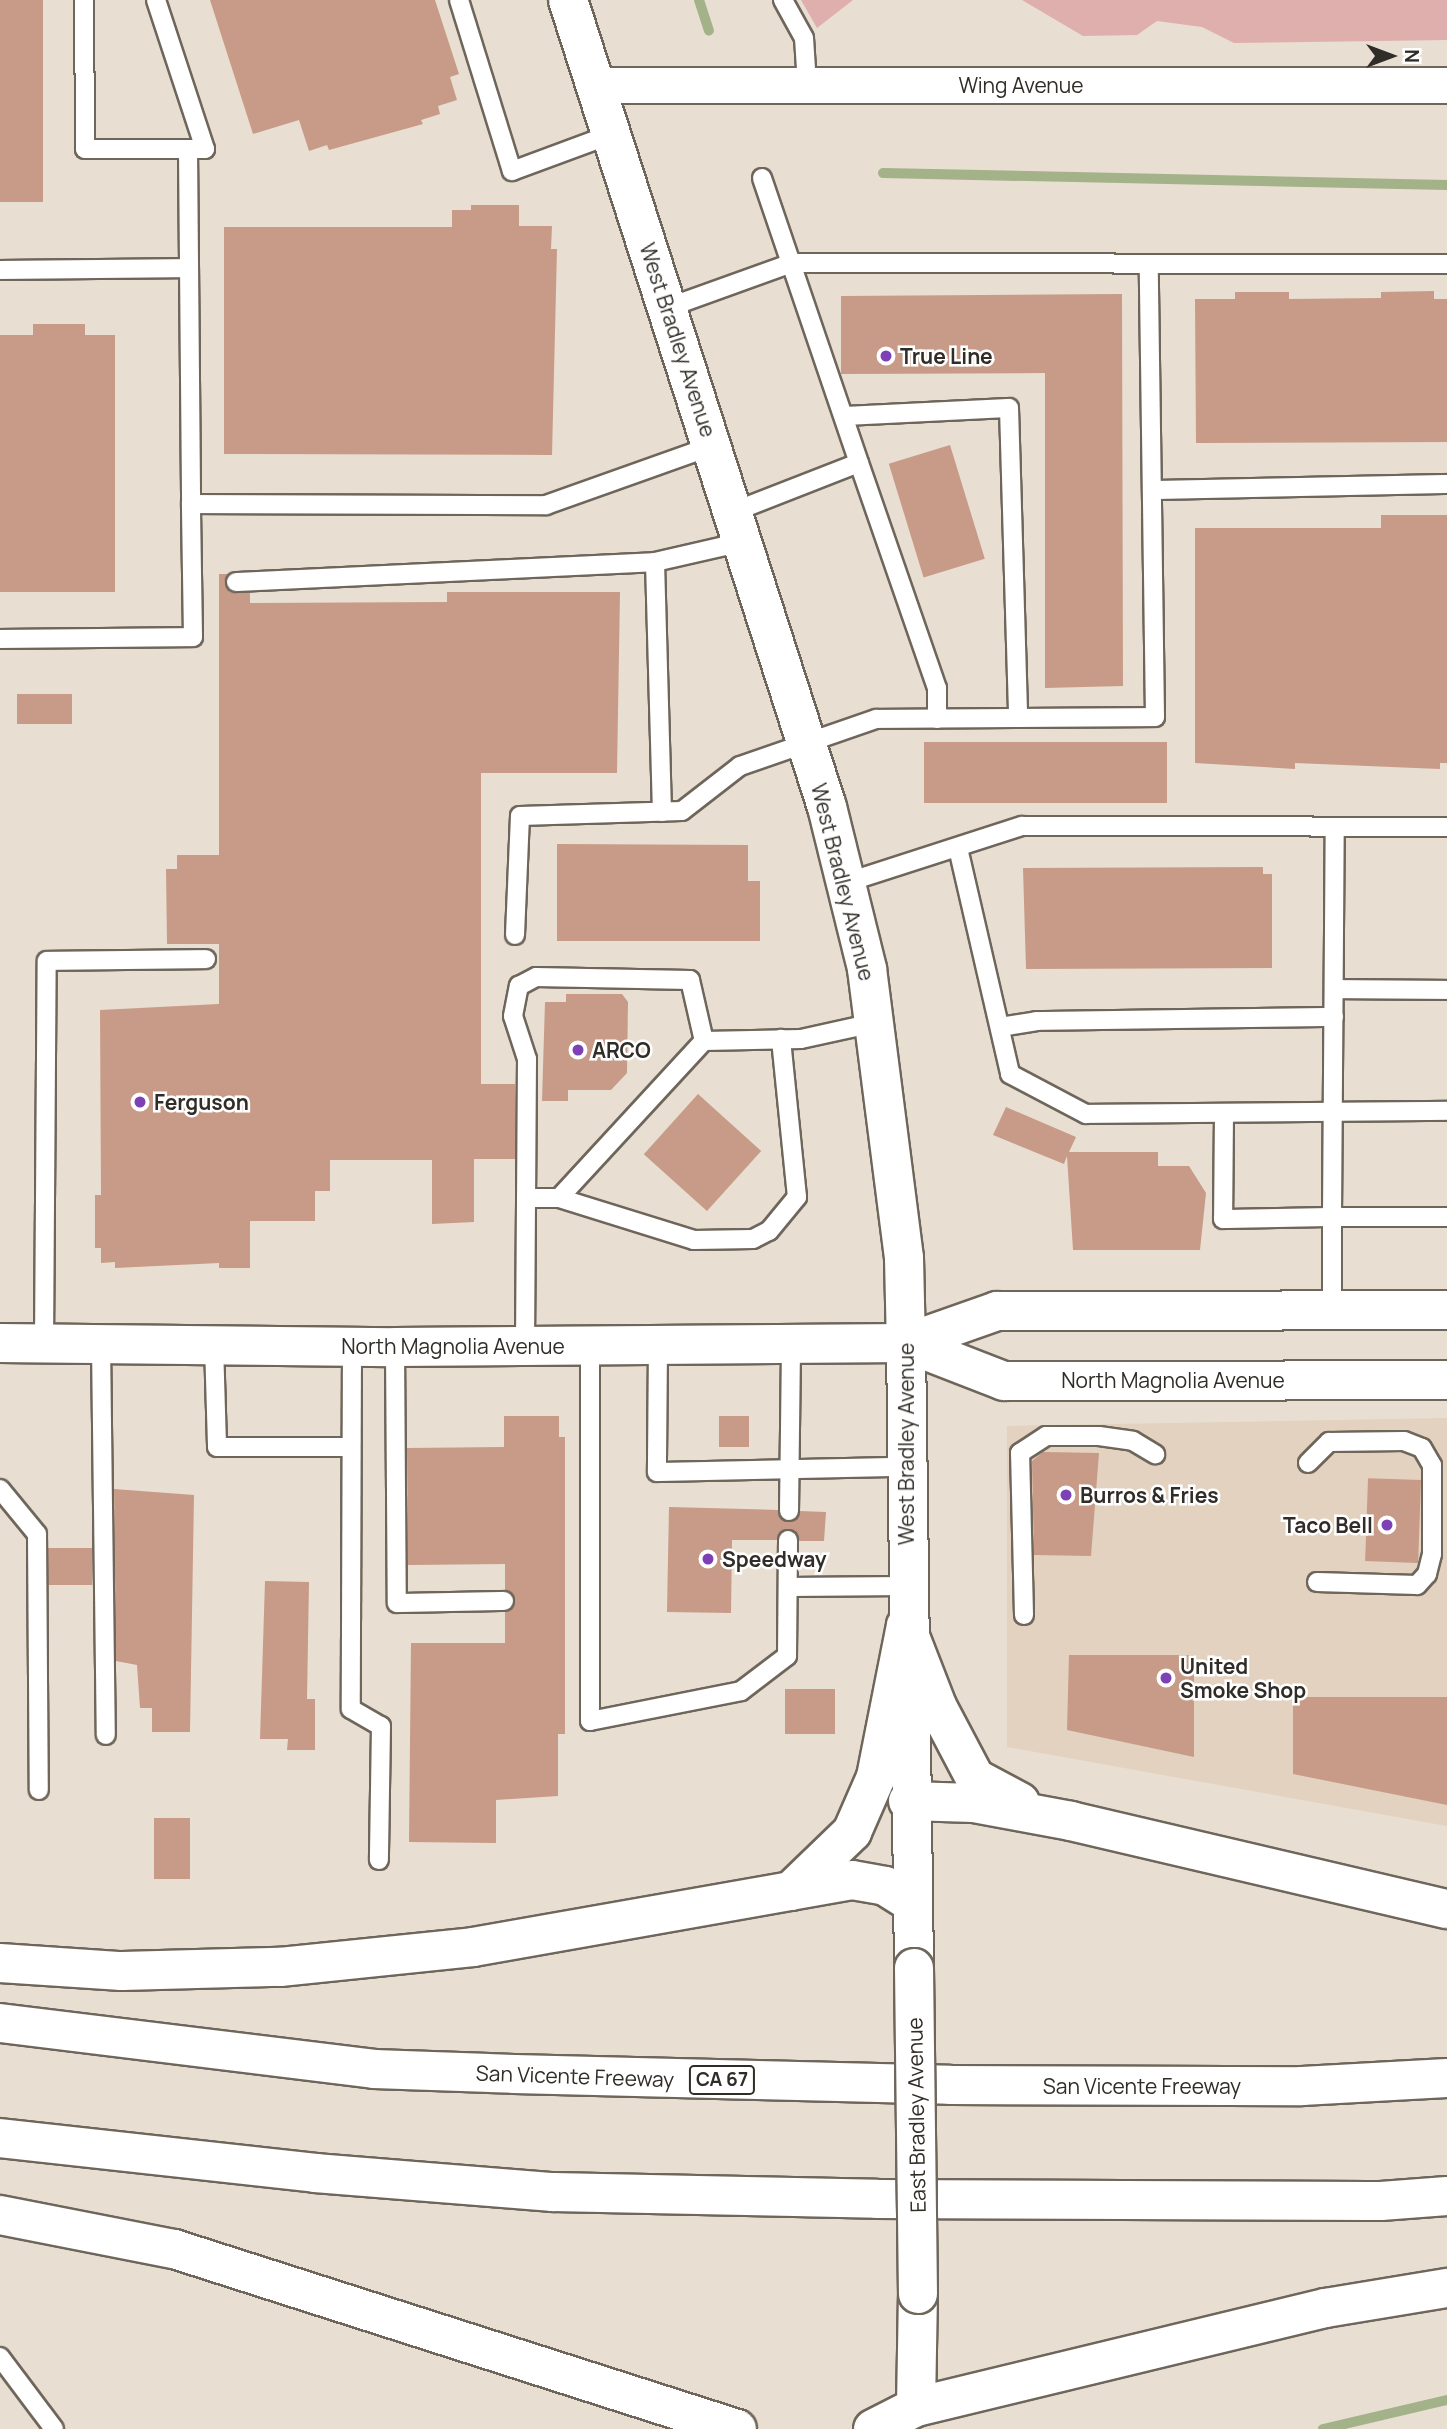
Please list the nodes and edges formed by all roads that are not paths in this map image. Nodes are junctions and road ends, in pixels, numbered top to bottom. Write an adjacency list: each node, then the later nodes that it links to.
1 (84, 0): 10 (lane)
2 (156, 0): 10 (lane)
3 (459, 0): 9 (lane)
4 (568, 0): 6 (main road, West Bradley Avenue)
5 (783, 0): 7 (lane)
6 (596, 85): 7 (street, Wing Avenue); 9 (main road, West Bradley Avenue)
7 (807, 85): 8 (street, Wing Avenue)
8 (1447, 85)
9 (612, 134): 17 (main road, West Bradley Avenue)
10 (188, 149): 15 (lane)
11 (762, 178): 12 (lane)
12 (792, 263): 13 (lane); 17 (lane); 18 (lane)
13 (1149, 264): 14 (lane); 22 (lane)
14 (1447, 264)
15 (189, 268): 16 (lane); 23 (lane)
16 (0, 270)
17 (667, 308): 19 (main road, West Bradley Avenue)
18 (844, 416): 20 (lane); 28 (lane)
19 (712, 446): 23 (lane); 24 (main road, West Bradley Avenue)
20 (859, 463): 24 (lane); 29 (lane)
21 (1447, 484): 22 (lane)
22 (1153, 490): 28 (lane)
23 (191, 504): 27 (lane)
24 (737, 527): 25 (lane); 30 (main road, West Bradley Avenue)
25 (655, 562): 26 (lane); 31 (lane)
26 (236, 582)
27 (0, 639)
28 (1018, 718): 29 (lane)
29 (937, 719): 30 (lane)
30 (806, 743): 31 (lane); 35 (main road, West Bradley Avenue)
31 (663, 812): 36 (lane)
32 (1335, 827): 33 (lane); 34 (lane); 38 (lane)
33 (1447, 827)
34 (958, 848): 35 (lane); 42 (lane)
35 (845, 883): 41 (main road, West Bradley Avenue)
36 (515, 935)
37 (206, 959): 57 (lane)
38 (1334, 989): 39 (lane); 40 (lane)
39 (1447, 990)
40 (1334, 1017): 42 (lane); 46 (lane)
41 (874, 1023): 43 (lane); 56 (main road, West Bradley Avenue)
42 (999, 1027): 47 (lane)
43 (781, 1039): 44 (lane); 49 (lane)
44 (704, 1041): 48 (lane); 49 (lane)
45 (1447, 1111): 46 (lane)
46 (1333, 1112): 47 (lane); 50 (lane)
47 (1224, 1113): 50 (lane)
48 (526, 1198): 49 (lane); 63 (lane)
49 (559, 1198)
50 (1332, 1217): 51 (lane); 52 (lane)
51 (1447, 1217)
52 (1332, 1310): 53 (main road, North Magnolia Avenue); 56 (main road, North Magnolia Avenue)
53 (1447, 1310)
54 (0, 1343): 57 (main road, North Magnolia Avenue)
55 (101, 1343): 57 (main road, North Magnolia Avenue); 58 (main road, North Magnolia Avenue); 80 (lane)
56 (906, 1343): 59 (main road, North Magnolia Avenue); 65 (main road, North Magnolia Avenue); 69 (main road, West Bradley Avenue)
57 (44, 1344)
58 (214, 1344): 62 (main road, North Magnolia Avenue); 66 (lane)
59 (790, 1344): 61 (main road, North Magnolia Avenue); 70 (lane)
60 (590, 1345): 61 (main road, North Magnolia Avenue); 63 (main road, North Magnolia Avenue); 76 (lane)
61 (658, 1345): 70 (lane)
62 (352, 1346): 64 (main road, North Magnolia Avenue); 66 (lane)
63 (525, 1346): 64 (main road, North Magnolia Avenue)
64 (395, 1347): 77 (lane)
65 (1447, 1380)
66 (351, 1447): 84 (lane)
67 (1155, 1454): 78 (lane)
68 (1308, 1463): 74 (lane)
69 (906, 1467): 70 (lane); 75 (main road, West Bradley Avenue)
70 (789, 1469): 72 (lane)
71 (0, 1489): 81 (lane)
72 (789, 1511)
73 (788, 1540): 76 (lane)
74 (1317, 1582)
75 (906, 1586): 76 (lane); 79 (main road, West Bradley Avenue)
76 (788, 1587)
77 (504, 1601)
78 (1024, 1615)
79 (906, 1626): 82 (main road, West Bradley Avenue); 83 (main road); 85 (main road)
80 (106, 1735)
81 (39, 1790)
82 (908, 1801): 83 (main road); 86 (main road, East Bradley Avenue)
83 (1071, 1821): 87 (main road)
84 (379, 1860)
85 (790, 1891): 86 (main road); 88 (main road)
86 (911, 1902): 96 (main road, East Bradley Avenue, bridge)
87 (1447, 1909)
88 (0, 1963)
89 (0, 2023): 90 (main road, San Vicente Freeway / CA 67)
90 (1447, 2078)
91 (0, 2138): 92 (main road)
92 (1447, 2196)
93 (0, 2215): 98 (main road)
94 (1447, 2288): 96 (main road)
95 (0, 2357): 97 (lane)
96 (917, 2418): 99 (main road)
97 (54, 2429)
98 (737, 2429)
99 (873, 2429)

